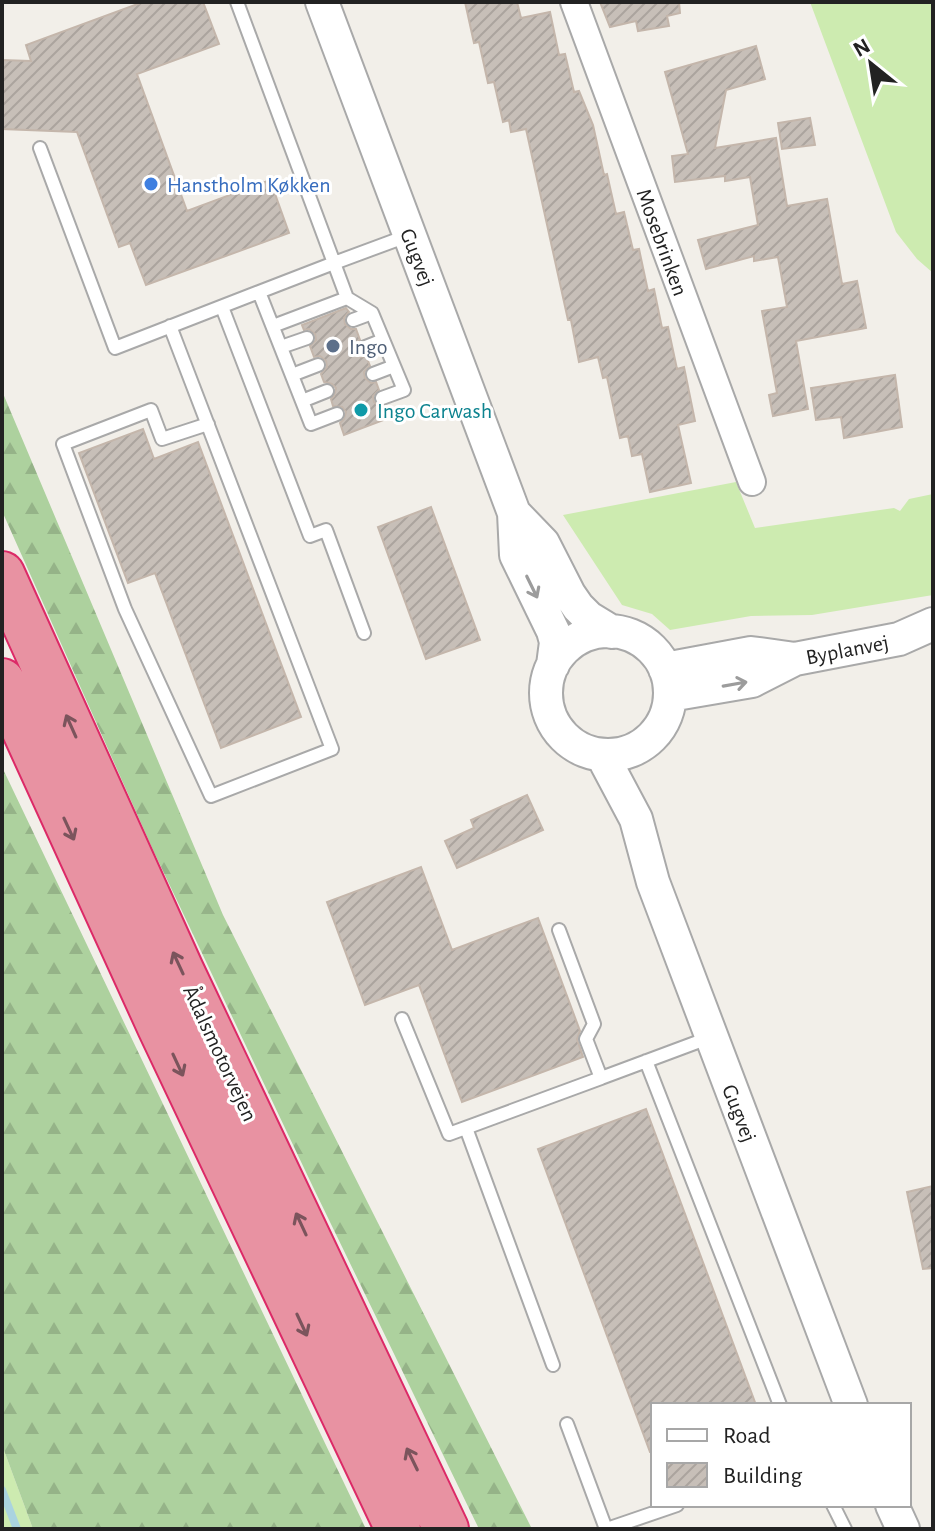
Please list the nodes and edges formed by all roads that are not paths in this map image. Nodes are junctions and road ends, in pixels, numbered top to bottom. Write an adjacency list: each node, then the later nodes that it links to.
1 (237, 2): 6 (lane)
2 (322, 2): 5 (street, Gugvej)
3 (574, 2): 27 (street, Mosebrinken)
4 (40, 148): 12 (lane)
5 (410, 235): 6 (lane); 28 (street, Gugvej)
6 (334, 263): 7 (lane); 8 (lane)
7 (259, 292): 9 (lane); 13 (lane)
8 (347, 298): 10 (lane); 13 (lane)
9 (222, 307): 12 (lane); 32 (lane)
10 (372, 313): 11 (lane); 15 (lane)
11 (353, 320)
12 (170, 326): 26 (lane)
13 (273, 326): 16 (lane)
14 (307, 338): 16 (lane)
15 (383, 340): 17 (lane); 19 (lane)
16 (281, 347): 21 (lane)
17 (363, 348)
18 (318, 365): 21 (lane)
19 (394, 366): 20 (lane); 23 (lane)
20 (373, 374)
21 (292, 375): 24 (lane)
22 (327, 391): 24 (lane)
23 (382, 398)
24 (302, 401): 25 (lane)
25 (337, 414)
26 (208, 424): 26 (lane)
27 (752, 482)
28 (514, 513): 31 (street, Gugvej); 35 (street, Gugvej, one-way to 35)
29 (2, 574): 55 (highway, Ådalsmotorvejen, one-way to 29)
30 (933, 624): 33 (street, Byplanvej)
31 (612, 632): 35 (street); 37 (street)
32 (364, 633)
33 (899, 639): 34 (street, Byplanvej); 37 (street, Byplanvej)
34 (933, 643)
35 (553, 665): 39 (street)
36 (2, 681): 54 (highway, Ådalsmotorvejen, one-way to 54)
37 (667, 682): 38 (street)
38 (640, 746): 39 (street); 40 (street, Gugvej)
39 (602, 755): 40 (street, Gugvej)
40 (636, 819): 43 (street, Gugvej)
41 (559, 930): 45 (lane)
42 (402, 1019): 46 (lane)
43 (711, 1037): 44 (lane); 49 (street, Gugvej)
44 (646, 1061): 45 (lane); 48 (lane)
45 (601, 1078): 46 (lane)
46 (466, 1128): 47 (lane)
47 (553, 1365)
48 (779, 1403)
49 (850, 1403)
50 (567, 1424): 56 (lane)
51 (671, 1507): 56 (lane)
52 (834, 1507): 57 (lane)
53 (893, 1507): 58 (street)
54 (398, 1529)
55 (446, 1529)
56 (607, 1529)
57 (845, 1529)
58 (903, 1529)

